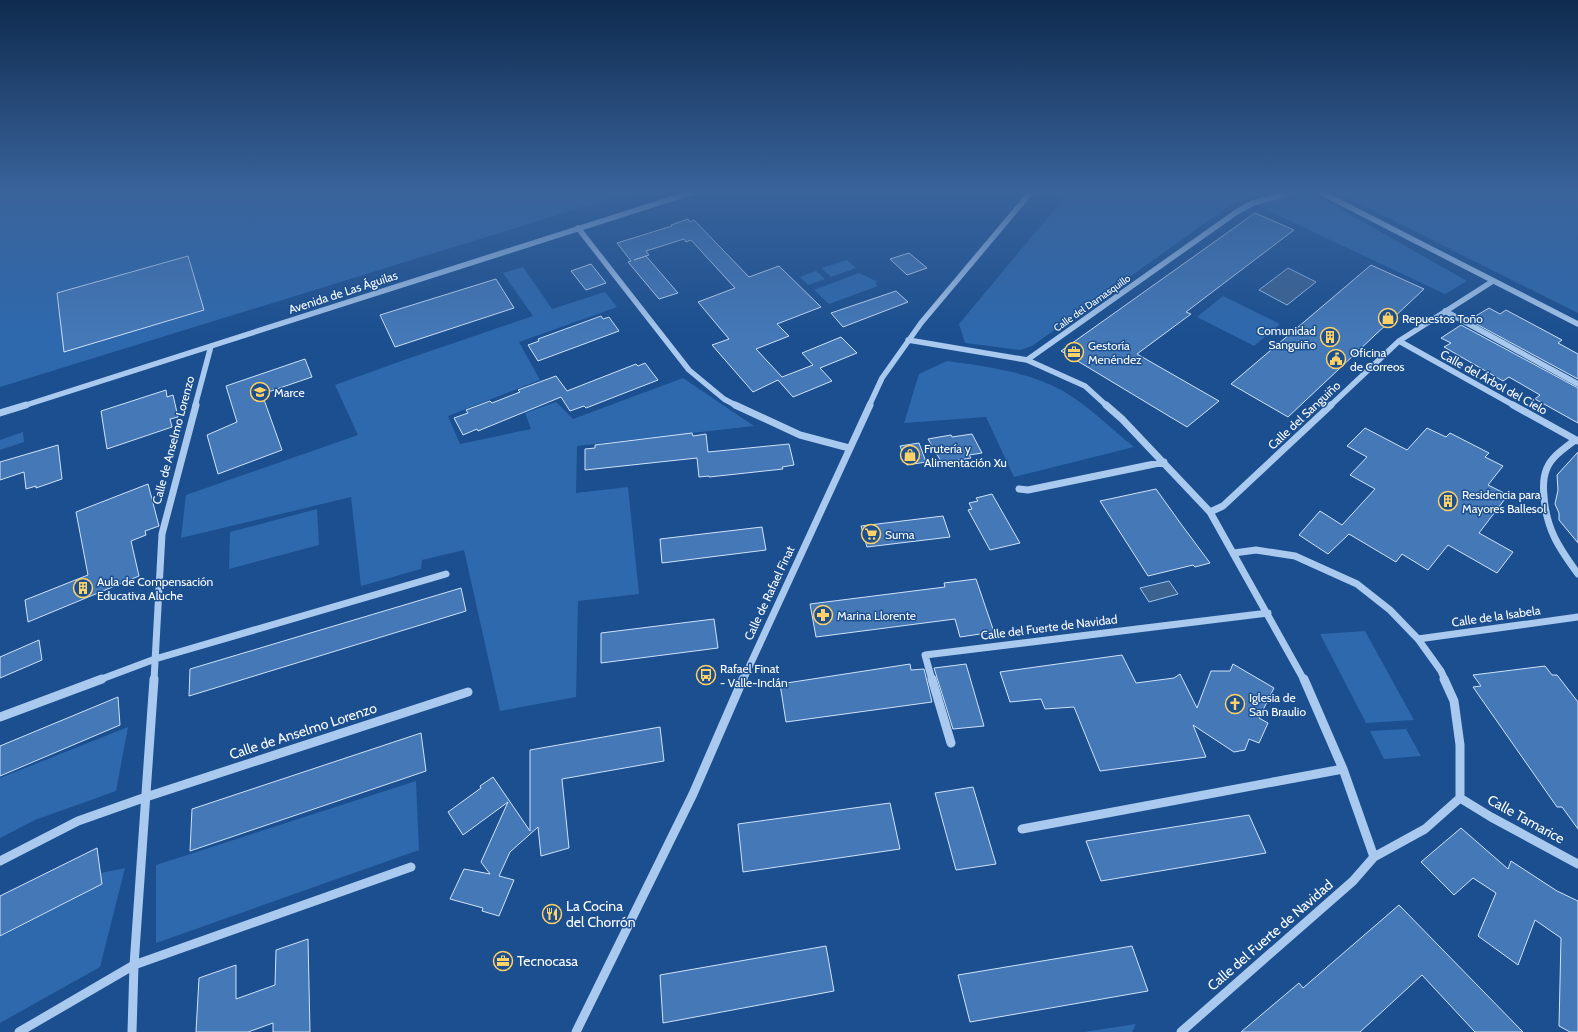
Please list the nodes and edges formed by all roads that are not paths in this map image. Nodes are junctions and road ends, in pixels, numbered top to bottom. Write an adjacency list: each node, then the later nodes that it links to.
1 (540, 240): 11 (street, Avenida de Las Águilas)
2 (588, 240): 16 (street)
3 (991, 240): 9 (street, Calle de Rafael Finat)
4 (1197, 240): 12 (street, Calle del Damasquillo)
5 (1414, 240): 6 (street)
6 (1493, 281): 7 (street, Calle del Sanguiño); 8 (street)
7 (1446, 311): 10 (street, Calle del Sanguiño); 13 (street)
8 (1578, 324)
9 (908, 340): 12 (street); 16 (street, Calle de Rafael Finat)
10 (1398, 341): 15 (street, Calle del Árbol del Cielo); 19 (street, Calle del Sanguiño)
11 (211, 346): 14 (street, Avenida de Las Águilas); 26 (street, Calle de Anselmo Lorenzo)
12 (1027, 360): 17 (street)
13 (1578, 384)
14 (0, 413)
15 (1576, 440): 22 (street)
16 (848, 448): 41 (street, Calle de Rafael Finat)
17 (1164, 462): 18 (street); 19 (street)
18 (1019, 489)
19 (1210, 512): 20 (street)
20 (1234, 553): 23 (street); 25 (street)
21 (446, 574): 26 (street)
22 (1578, 574)
23 (1268, 613): 29 (street, Calle del Fuerte de Navidad); 30 (street)
24 (1578, 617): 25 (street, Calle de la Isabela)
25 (1418, 639): 32 (street)
26 (155, 660): 28 (street); 31 (street, Calle de Anselmo Lorenzo)
27 (468, 692): 31 (street, Calle de Anselmo Lorenzo)
28 (0, 717)
29 (951, 743)
30 (1343, 769): 33 (street); 34 (street)
31 (146, 797): 35 (street, Calle de Anselmo Lorenzo); 38 (street, Calle de Anselmo Lorenzo)
32 (1460, 798): 34 (street, Calle del Fuerte de Navidad); 36 (street, Calle Tamarice)
33 (1022, 829)
34 (1374, 857): 42 (street, Calle del Fuerte de Navidad)
35 (0, 860)
36 (1578, 864)
37 (411, 867): 38 (street)
38 (134, 965): 39 (street); 40 (street, Calle de Anselmo Lorenzo)
39 (19, 1032)
40 (132, 1032)
41 (576, 1032)
42 (1181, 1032)

